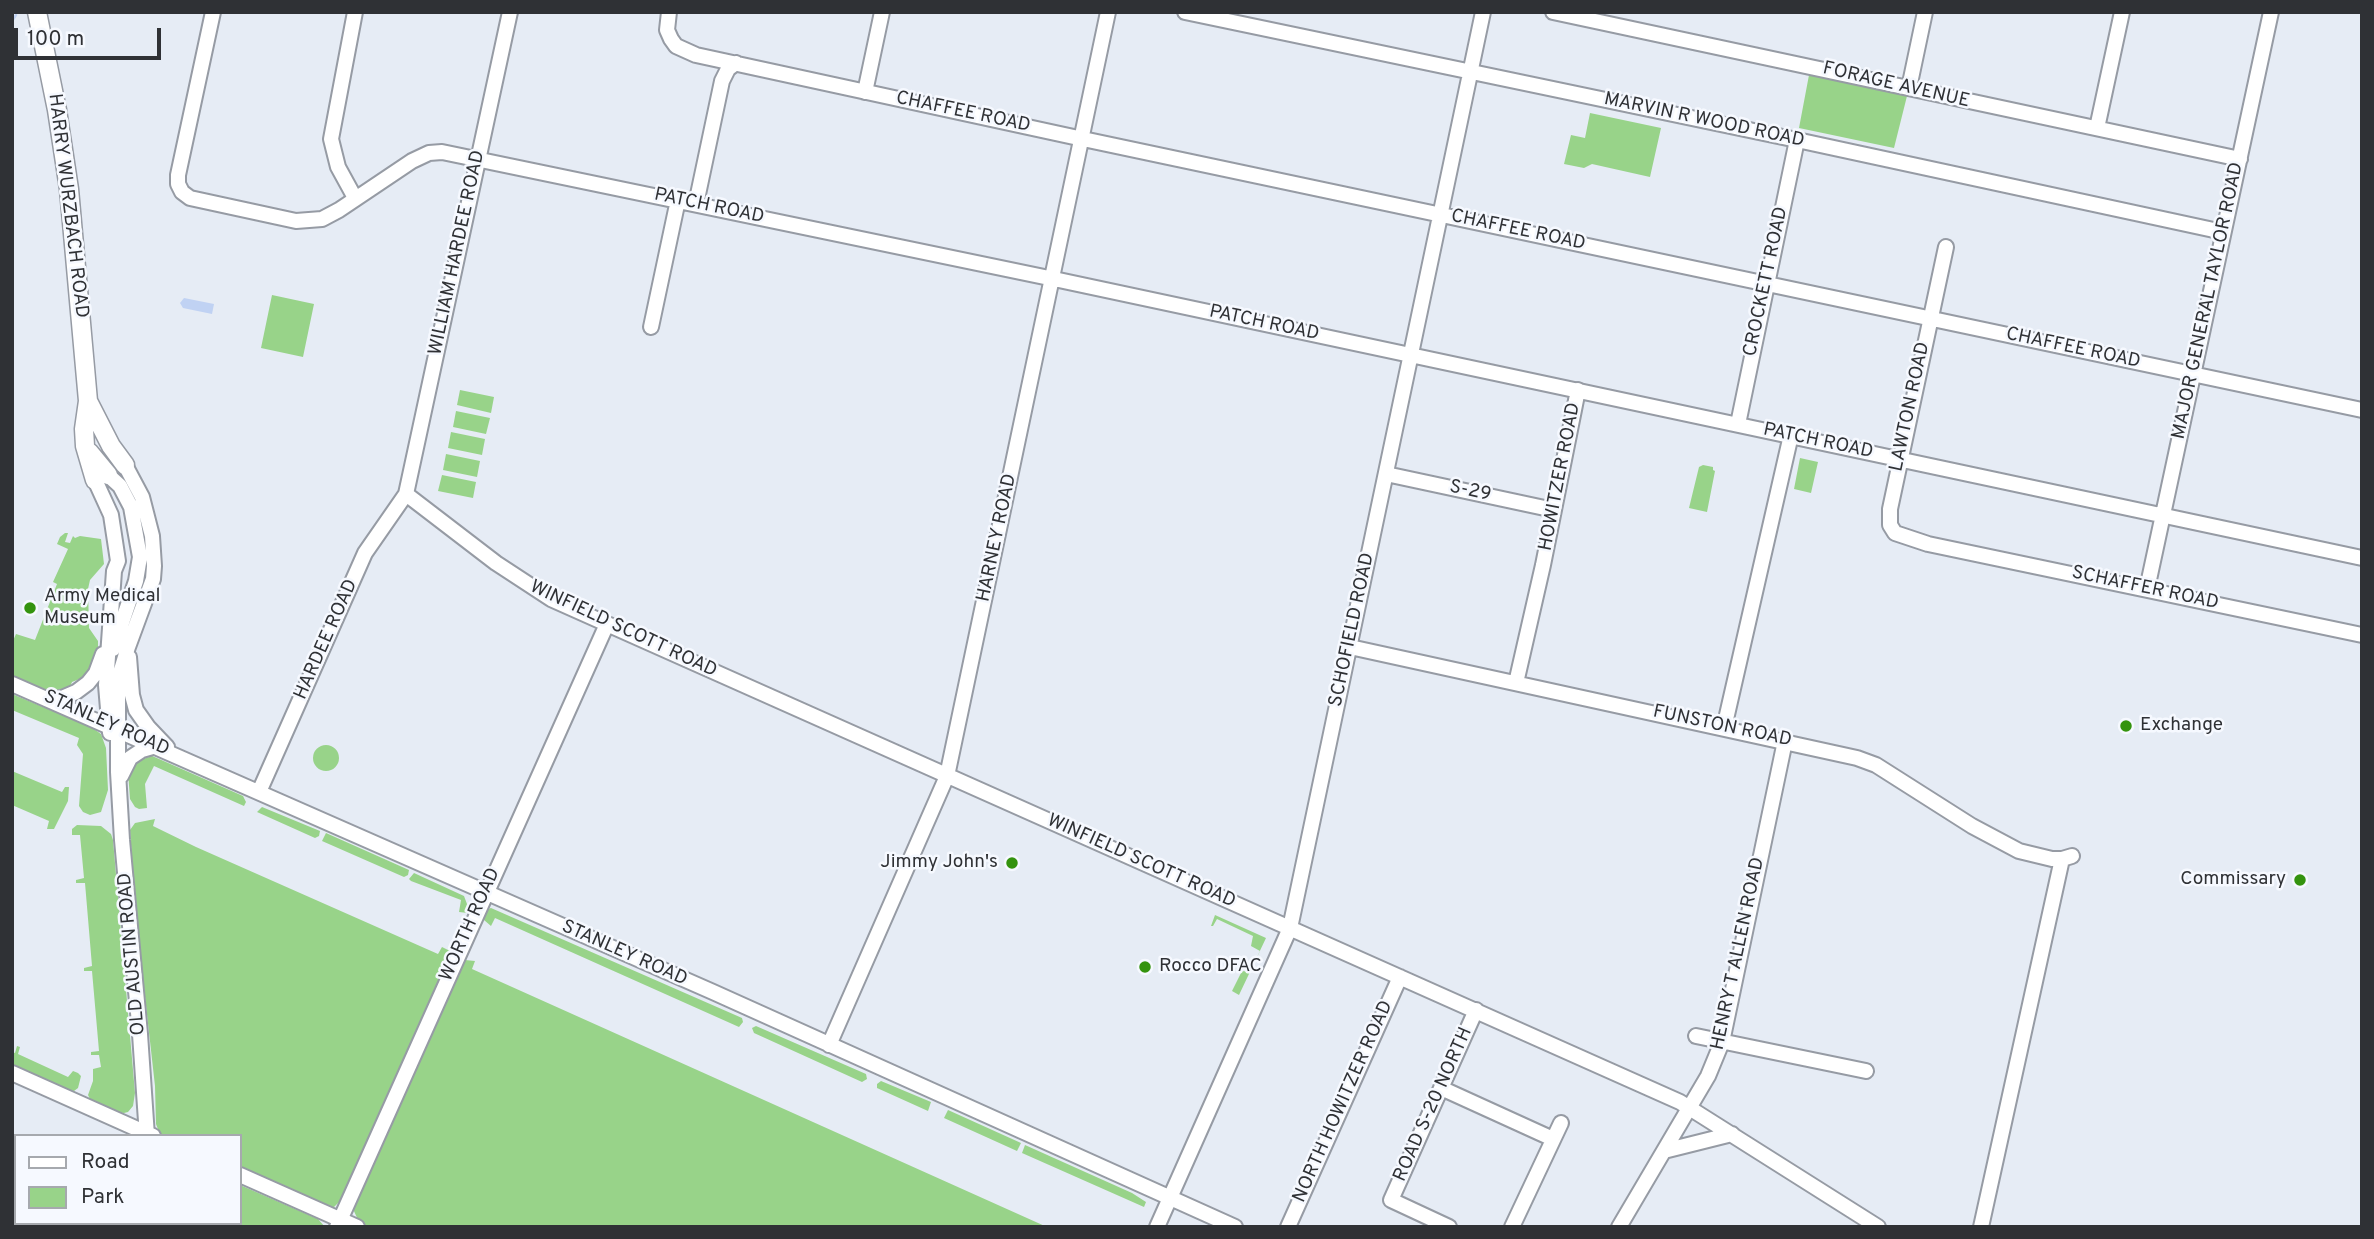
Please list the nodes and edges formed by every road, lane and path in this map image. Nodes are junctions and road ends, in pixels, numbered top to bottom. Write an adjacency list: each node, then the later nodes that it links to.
1 (37, 12): 36 (main road, HARRY WURZBACH ROAD)
2 (213, 12): 23 (street, PATCH ROAD)
3 (355, 12): 23 (street)
4 (510, 12): 22 (street, WILLIAM HARDEE ROAD)
5 (669, 12): 14 (street, CHAFFEE ROAD)
6 (882, 12): 17 (street)
7 (1108, 12): 19 (street, HARNEY ROAD)
8 (1185, 12): 15 (street, MARVIN R WOOD ROAD)
9 (1483, 12): 15 (street, SCHOFIELD ROAD)
10 (1553, 12): 16 (street, FORAGE AVENUE)
11 (1925, 12): 16 (street)
12 (2122, 12): 18 (street)
13 (2271, 12): 21 (street, MAJOR GENERAL TAYLOR ROAD)
14 (736, 63): 17 (street, CHAFFEE ROAD); 25 (street)
15 (1471, 72): 20 (street, MARVIN R WOOD ROAD); 26 (street, SCHOFIELD ROAD)
16 (1909, 88): 18 (street, FORAGE AVENUE)
17 (865, 92): 19 (street, CHAFFEE ROAD)
18 (2097, 128): 21 (street, FORAGE AVENUE)
19 (1083, 139): 26 (street, CHAFFEE ROAD); 29 (street, HARNEY ROAD)
20 (1797, 140): 27 (street, MARVIN R WOOD ROAD); 30 (street, CROCKETT ROAD)
21 (2240, 159): 27 (street, MAJOR GENERAL TAYLOR ROAD)
22 (479, 160): 23 (street, PATCH ROAD); 24 (street, PATCH ROAD); 44 (street, WILLIAM HARDEE ROAD)
23 (355, 198)
24 (678, 200): 25 (street, PATCH ROAD); 32 (street)
25 (696, 204): 29 (street, PATCH ROAD)
26 (1441, 214): 30 (street, CHAFFEE ROAD); 33 (street, SCHOFIELD ROAD)
27 (2223, 232): 34 (street, MAJOR GENERAL TAYLOR ROAD)
28 (1946, 247): 31 (street, LAWTON ROAD)
29 (1054, 279): 33 (street, PATCH ROAD); 64 (street, HARNEY ROAD)
30 (1767, 284): 31 (street, CHAFFEE ROAD); 38 (street, CROCKETT ROAD)
31 (1930, 319): 34 (street, CHAFFEE ROAD); 40 (street, LAWTON ROAD)
32 (652, 327)
33 (1411, 355): 35 (street, PATCH ROAD); 42 (street, SCHOFIELD ROAD)
34 (2192, 374): 37 (street, CHAFFEE ROAD); 46 (street, MAJOR GENERAL TAYLOR ROAD)
35 (1578, 390): 38 (street, PATCH ROAD); 45 (street, HOWITZER ROAD)
36 (88, 401): 41 (main road, HARRY WURZBACH ROAD); 43 (main road, HARRY WURZBACH ROAD)
37 (2362, 410)
38 (1738, 424): 39 (street, PATCH ROAD)
39 (1791, 435): 40 (street, PATCH ROAD); 60 (street)
40 (1901, 460): 46 (street, PATCH ROAD); 47 (street, LAWTON ROAD)
41 (125, 465): 53 (street, HARRY WURZBACH ROAD)
42 (1386, 474): 45 (street, S-29); 54 (street, SCHOFIELD ROAD)
43 (101, 477): 52 (street, HARRY WURZBACH ROAD); 55 (street, HARRY WURZBACH ROAD)
44 (406, 494): 50 (street, WINFIELD SCOTT ROAD); 66 (street, HARDEE ROAD)
45 (1554, 510): 56 (street, HOWITZER ROAD)
46 (2162, 515): 48 (street, PATCH ROAD); 49 (street, MAJOR GENERAL TAYLOR ROAD)
47 (1928, 544): 49 (street, SCHAFFER ROAD)
48 (2362, 558)
49 (2147, 589): 51 (street, SCHAFFER ROAD)
50 (607, 624): 64 (street, WINFIELD SCOTT ROAD); 67 (street, WORTH ROAD)
51 (2362, 635)
52 (109, 640): 55 (street, HARRY WURZBACH ROAD); 58 (street)
53 (128, 647): 59 (street, HARRY WURZBACH ROAD); 63 (street)
54 (1350, 647): 56 (street, FUNSTON ROAD); 68 (street, SCHOFIELD ROAD)
55 (107, 668): 59 (street, HARRY WURZBACH ROAD)
56 (1516, 683): 60 (street, FUNSTON ROAD)
57 (12, 684): 58 (street, STANLEY ROAD)
58 (50, 700): 59 (street, STANLEY ROAD)
59 (114, 728): 62 (street, STANLEY ROAD); 65 (street, OLD AUSTIN ROAD)
60 (1724, 728): 61 (street, FUNSTON ROAD)
61 (1785, 741): 72 (street, HENRY T ALLEN ROAD); 95 (street, FUNSTON ROAD)
62 (156, 746): 63 (street, STANLEY ROAD); 65 (street)
63 (172, 753): 66 (street, STANLEY ROAD)
64 (947, 776): 68 (street, WINFIELD SCOTT ROAD); 73 (street, HARNEY ROAD)
65 (119, 778): 80 (street, OLD AUSTIN ROAD)
66 (259, 792): 67 (street, STANLEY ROAD)
67 (485, 892): 73 (street, STANLEY ROAD); 86 (street, WORTH ROAD)
68 (1290, 928): 69 (street, WINFIELD SCOTT ROAD); 85 (street, SCHOFIELD ROAD)
69 (1401, 977): 70 (street, WINFIELD SCOTT ROAD); 90 (street, NORTH HOWITZER ROAD)
70 (1476, 1010): 76 (street, ROAD S-20 NORTH); 77 (street, WINFIELD SCOTT ROAD)
71 (1696, 1036): 72 (street)
72 (1722, 1042): 74 (street); 77 (street, HENRY T ALLEN ROAD)
73 (829, 1045): 85 (street, STANLEY ROAD)
74 (1866, 1072)
75 (12, 1073): 79 (street)
76 (1441, 1088): 82 (street); 91 (street, ROAD S-20 NORTH)
77 (1690, 1107): 81 (street, WINFIELD SCOTT ROAD); 83 (street, HENRY T ALLEN ROAD)
78 (1561, 1123): 82 (street)
79 (147, 1134)
80 (149, 1134)
81 (1732, 1134): 83 (street); 94 (street, WINFIELD SCOTT ROAD)
82 (1553, 1139): 92 (street)
83 (1664, 1150): 93 (street, HENRY T ALLEN ROAD)
84 (242, 1176): 86 (street)
85 (1170, 1197): 88 (street, SCHOFIELD ROAD); 89 (street, STANLEY ROAD)
86 (339, 1223): 87 (street)
87 (357, 1227)
88 (1157, 1227)
89 (1235, 1227)
90 (1288, 1227)
91 (1449, 1227)
92 (1512, 1227)
93 (1619, 1227)
94 (1878, 1227)
95 (1980, 1227)

